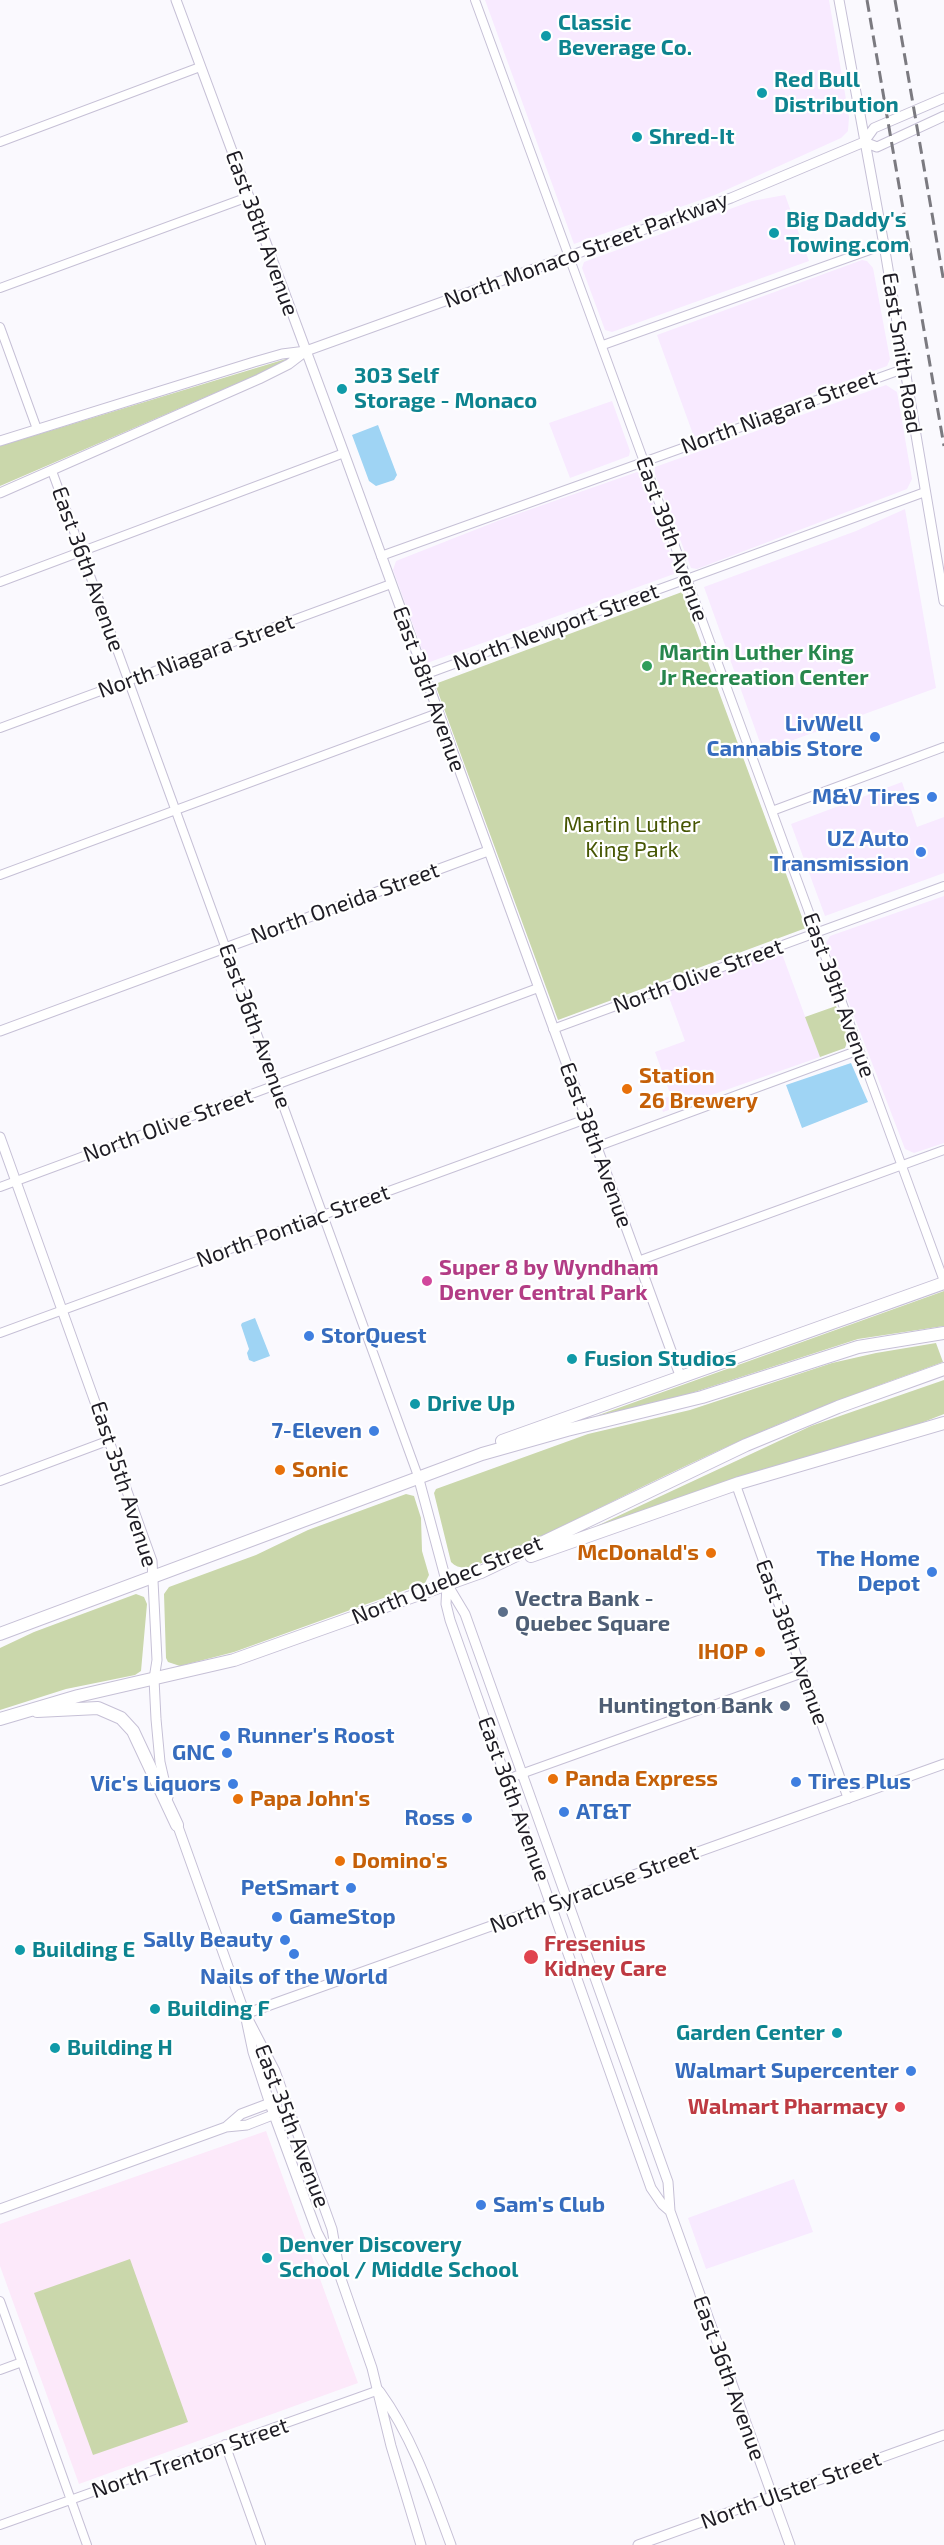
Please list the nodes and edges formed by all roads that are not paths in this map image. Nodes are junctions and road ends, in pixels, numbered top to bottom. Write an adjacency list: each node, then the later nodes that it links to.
1 (176, 0): 4 (street, East 38th Avenue)
2 (475, 0): 11 (street, East 39th Avenue)
3 (839, 0): 8 (street, East Smith Road)
4 (200, 67): 7 (street); 9 (street, East 38th Avenue)
5 (944, 98): 8 (street)
6 (944, 116): 8 (street)
7 (0, 142)
8 (864, 142): 10 (street, East Smith Road); 11 (street, North Monaco Street Parkway)
9 (248, 197): 12 (street); 15 (street, East 38th Avenue)
10 (884, 245): 14 (street); 16 (street, East Smith Road)
11 (570, 256): 14 (street, East 39th Avenue); 15 (street, North Monaco Street Parkway)
12 (0, 288)
13 (0, 327): 17 (street)
14 (603, 345): 20 (street, East 39th Avenue)
15 (306, 351): 17 (street, North Monaco Street Parkway); 19 (street, East 38th Avenue); 21 (street, North Monaco Street Parkway)
16 (906, 368): 20 (street, North Niagara Street); 22 (street, East Smith Road)
17 (37, 429): 18 (street, North Monaco Street Parkway)
18 (0, 441)
19 (339, 455): 24 (street); 25 (street, East 38th Avenue)
20 (644, 461): 25 (street, North Niagara Street); 26 (street, East 39th Avenue)
21 (52, 471): 23 (street, North Monaco Street Parkway); 24 (street, East 36th Avenue)
22 (925, 492): 26 (street, North Newport Street); 29 (street, East Smith Road)
23 (0, 493)
24 (82, 551): 27 (street); 31 (street, East 36th Avenue)
25 (381, 556): 28 (street, East 38th Avenue)
26 (687, 580): 30 (street, North Newport Street); 36 (street, East 39th Avenue)
27 (0, 582)
28 (391, 584): 30 (street, East 38th Avenue); 31 (street, North Niagara Street)
29 (944, 601)
30 (424, 675): 32 (street, East 38th Avenue)
31 (129, 681): 33 (street, North Niagara Street); 35 (street, East 36th Avenue)
32 (438, 713): 35 (street); 37 (street, East 38th Avenue)
33 (0, 728)
34 (944, 747): 36 (street)
35 (176, 810): 38 (street); 41 (street, East 36th Avenue)
36 (772, 811): 40 (street, East 39th Avenue)
37 (488, 851): 41 (street, North Oneida Street); 42 (street, East 38th Avenue)
38 (0, 875)
39 (944, 886): 40 (street, North Olive Street)
40 (816, 933): 43 (street, North Olive Street); 45 (street, East 39th Avenue)
41 (226, 947): 44 (street, North Oneida Street); 46 (street, East 36th Avenue)
42 (538, 988): 43 (street, East 38th Avenue); 46 (street, North Olive Street)
43 (553, 1029): 47 (street, East 38th Avenue)
44 (0, 1031)
45 (859, 1050): 49 (street); 51 (street, East 39th Avenue)
46 (276, 1084): 52 (street, North Olive Street); 54 (street, East 36th Avenue)
47 (586, 1119): 49 (street, East 38th Avenue); 54 (street, North Pontiac Street)
48 (0, 1137): 52 (street, East 35th Avenue)
49 (596, 1147): 55 (street, East 38th Avenue)
50 (944, 1150): 51 (street)
51 (901, 1165): 55 (street); 56 (street, East 39th Avenue)
52 (16, 1181): 53 (street, North Olive Street); 57 (street, East 35th Avenue)
53 (0, 1187)
54 (324, 1214): 57 (street, North Pontiac Street); 65 (street, East 36th Avenue)
55 (638, 1261): 61 (street, East 38th Avenue)
56 (944, 1282): 61 (main road)
57 (64, 1310): 58 (street, North Pontiac Street); 63 (street, East 35th Avenue)
58 (0, 1333)
59 (944, 1333): 64 (main road)
60 (944, 1369): 68 (main road, North Quebec Street)
61 (681, 1378): 64 (main road)
62 (944, 1422): 67 (main road)
63 (110, 1440): 66 (street); 69 (street, East 35th Avenue)
64 (482, 1454): 65 (main road)
65 (418, 1476): 69 (main road); 70 (street, East 36th Avenue)
66 (0, 1480)
67 (736, 1485): 68 (main road); 72 (street, East 38th Avenue)
68 (481, 1572): 70 (main road, North Quebec Street)
69 (154, 1577): 71 (main road); 73 (street, East 35th Avenue)
70 (447, 1584): 73 (main road, North Quebec Street); 77 (street, East 36th Avenue); 78 (street, East 36th Avenue)
71 (0, 1634)
72 (803, 1673): 77 (street); 79 (street, East 38th Avenue)
73 (154, 1680): 74 (main road, North Quebec Street); 80 (street, East 35th Avenue)
74 (20, 1712): 75 (main road, North Quebec Street); 80 (main road)
75 (0, 1719)
76 (944, 1764): 79 (street, North Syracuse Street)
77 (522, 1774): 78 (street); 81 (street, East 36th Avenue)
78 (507, 1779): 82 (street, East 36th Avenue)
79 (848, 1799): 81 (street, North Syracuse Street)
80 (177, 1825): 83 (street, East 35th Avenue)
81 (567, 1899): 82 (street, North Syracuse Street); 90 (street, East 36th Avenue)
82 (551, 1904): 83 (street, North Syracuse Street); 90 (street, East 36th Avenue)
83 (245, 2014): 84 (street, East 35th Avenue); 85 (street, East 35th Avenue)
84 (285, 2098): 85 (street); 86 (street, East 35th Avenue)
85 (270, 2104): 87 (street, East 35th Avenue); 88 (street)
86 (288, 2109): 87 (street); 91 (street, East 35th Avenue)
87 (274, 2115): 88 (street); 91 (street, East 35th Avenue)
88 (226, 2127): 89 (street)
89 (0, 2209)
90 (670, 2211): 98 (street, East 36th Avenue)
91 (340, 2276): 95 (street, East 35th Avenue)
92 (0, 2301): 93 (street)
93 (22, 2362): 94 (street); 99 (street)
94 (0, 2370)
95 (379, 2390): 97 (street, North Trenton Street); 103 (street, East 35th Avenue); 104 (street, East 35th Avenue)
96 (944, 2435): 98 (street, North Ulster Street)
97 (225, 2444): 99 (street, North Trenton Street); 102 (street)
98 (772, 2497): 105 (street, North Ulster Street); 106 (street, East 36th Avenue)
99 (71, 2499): 100 (street, North Trenton Street); 101 (street)
100 (0, 2525)
101 (87, 2545)
102 (261, 2545)
103 (421, 2545)
104 (451, 2545)
105 (638, 2545)
106 (790, 2545)

